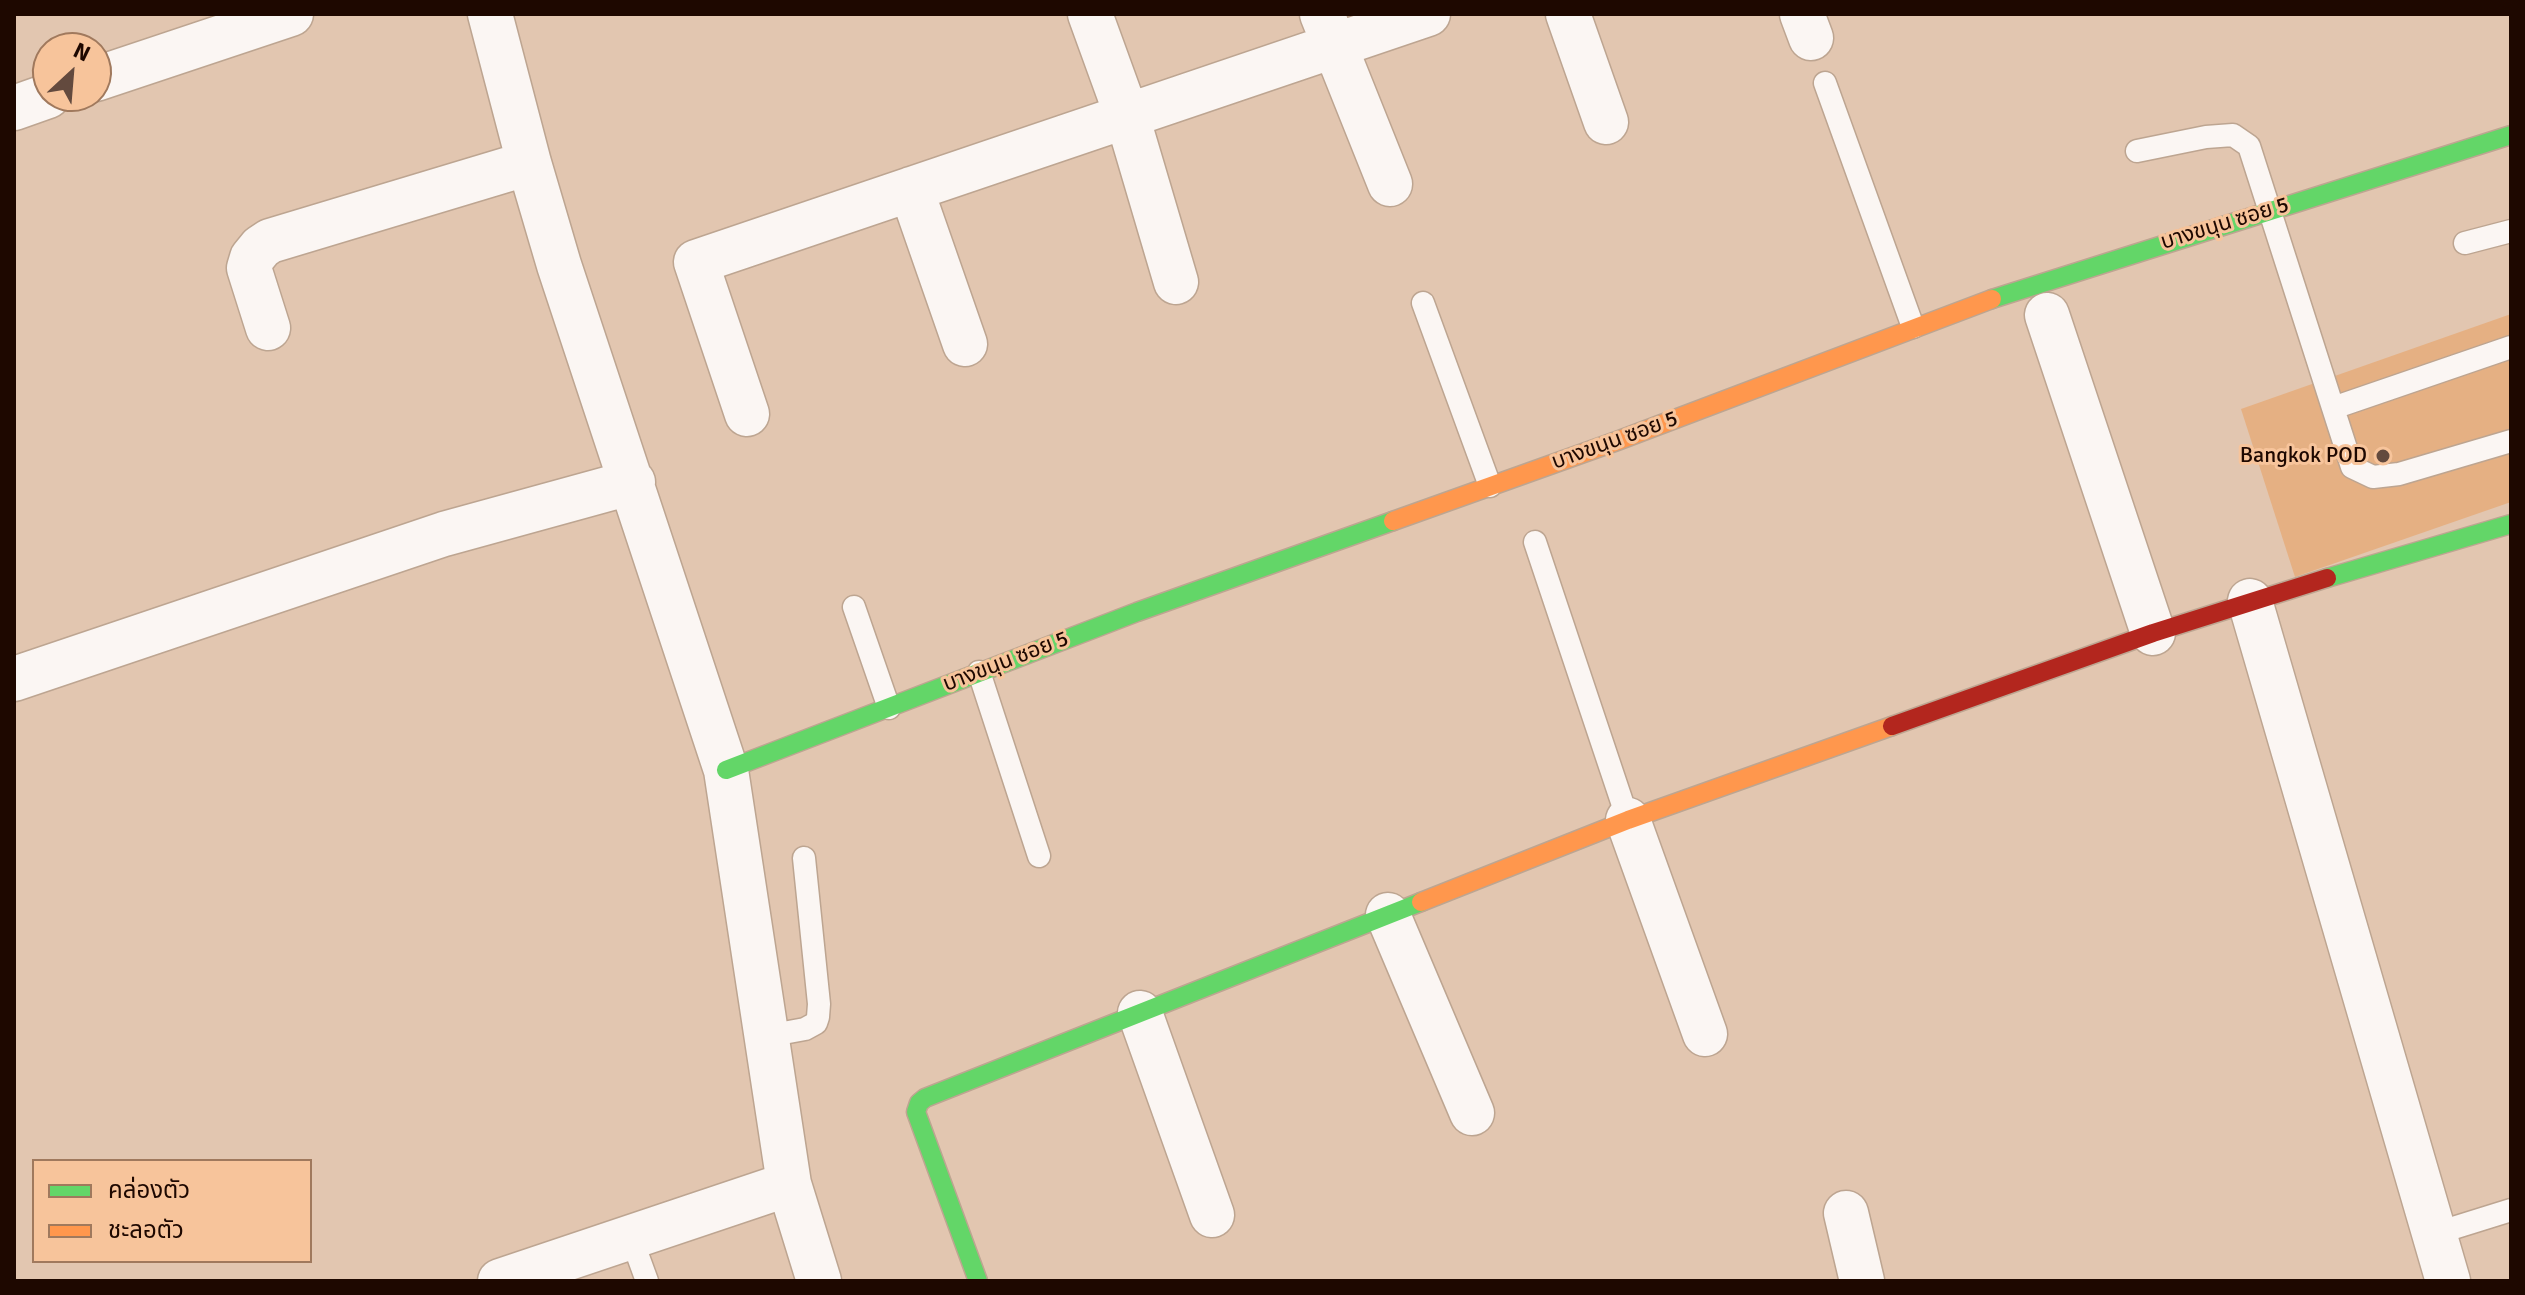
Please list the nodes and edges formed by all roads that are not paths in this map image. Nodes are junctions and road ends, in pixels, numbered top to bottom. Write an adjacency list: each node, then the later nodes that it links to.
1 (291, 14): 6 (street)
2 (490, 14): 14 (street)
3 (1090, 14): 10 (street)
4 (1428, 14): 7 (street)
5 (1568, 14): 11 (street)
6 (181, 30): 8 (street)
7 (1328, 30): 10 (street); 15 (street)
8 (112, 70)
9 (1825, 83): 23 (lane)
10 (1127, 116): 16 (street); 20 (street)
11 (1606, 122)
12 (2511, 135): 17 (street, บางขนุน ซอย 5)
13 (2137, 151): 17 (lane)
14 (529, 163): 24 (street); 30 (street)
15 (1390, 184)
16 (911, 189): 25 (street); 28 (street)
17 (2270, 210): 23 (street, บางขนุน ซอย 5); 27 (lane)
18 (2511, 231): 19 (lane)
19 (2465, 243)
20 (1176, 282)
21 (1423, 303): 31 (lane)
22 (2047, 315): 36 (street)
23 (1913, 327): 31 (street, บางขนุน ซอย 5)
24 (268, 328)
25 (965, 344)
26 (2511, 347): 27 (lane)
27 (2333, 408): 29 (lane)
28 (747, 414)
29 (2511, 441)
30 (633, 482): 38 (street); 40 (street)
31 (1490, 486): 37 (street, บางขนุน ซอย 5)
32 (2511, 524): 34 (street)
33 (1535, 542): 41 (lane)
34 (2250, 601): 36 (street); 53 (street)
35 (854, 607): 39 (lane)
36 (2153, 633): 41 (street)
37 (979, 672): 39 (street, บางขนุน ซอย 5); 42 (lane)
38 (14, 679)
39 (889, 708): 40 (street, บางขนุน ซอย 5)
40 (726, 770): 47 (street)
41 (1628, 820): 44 (street); 46 (street)
42 (1039, 856)
43 (804, 858): 47 (lane)
44 (1388, 915): 45 (street); 48 (street)
45 (1140, 1013): 52 (street); 58 (street)
46 (1705, 1034)
47 (767, 1036): 49 (street)
48 (1472, 1113)
49 (789, 1184): 54 (street); 57 (street)
50 (2511, 1210): 53 (lane)
51 (1846, 1213): 59 (street)
52 (1212, 1215)
53 (2434, 1234): 60 (street)
54 (631, 1237): 55 (street); 56 (lane)
55 (500, 1281)
56 (647, 1281)
57 (819, 1281)
58 (978, 1281)
59 (1862, 1281)
60 (2448, 1281)

